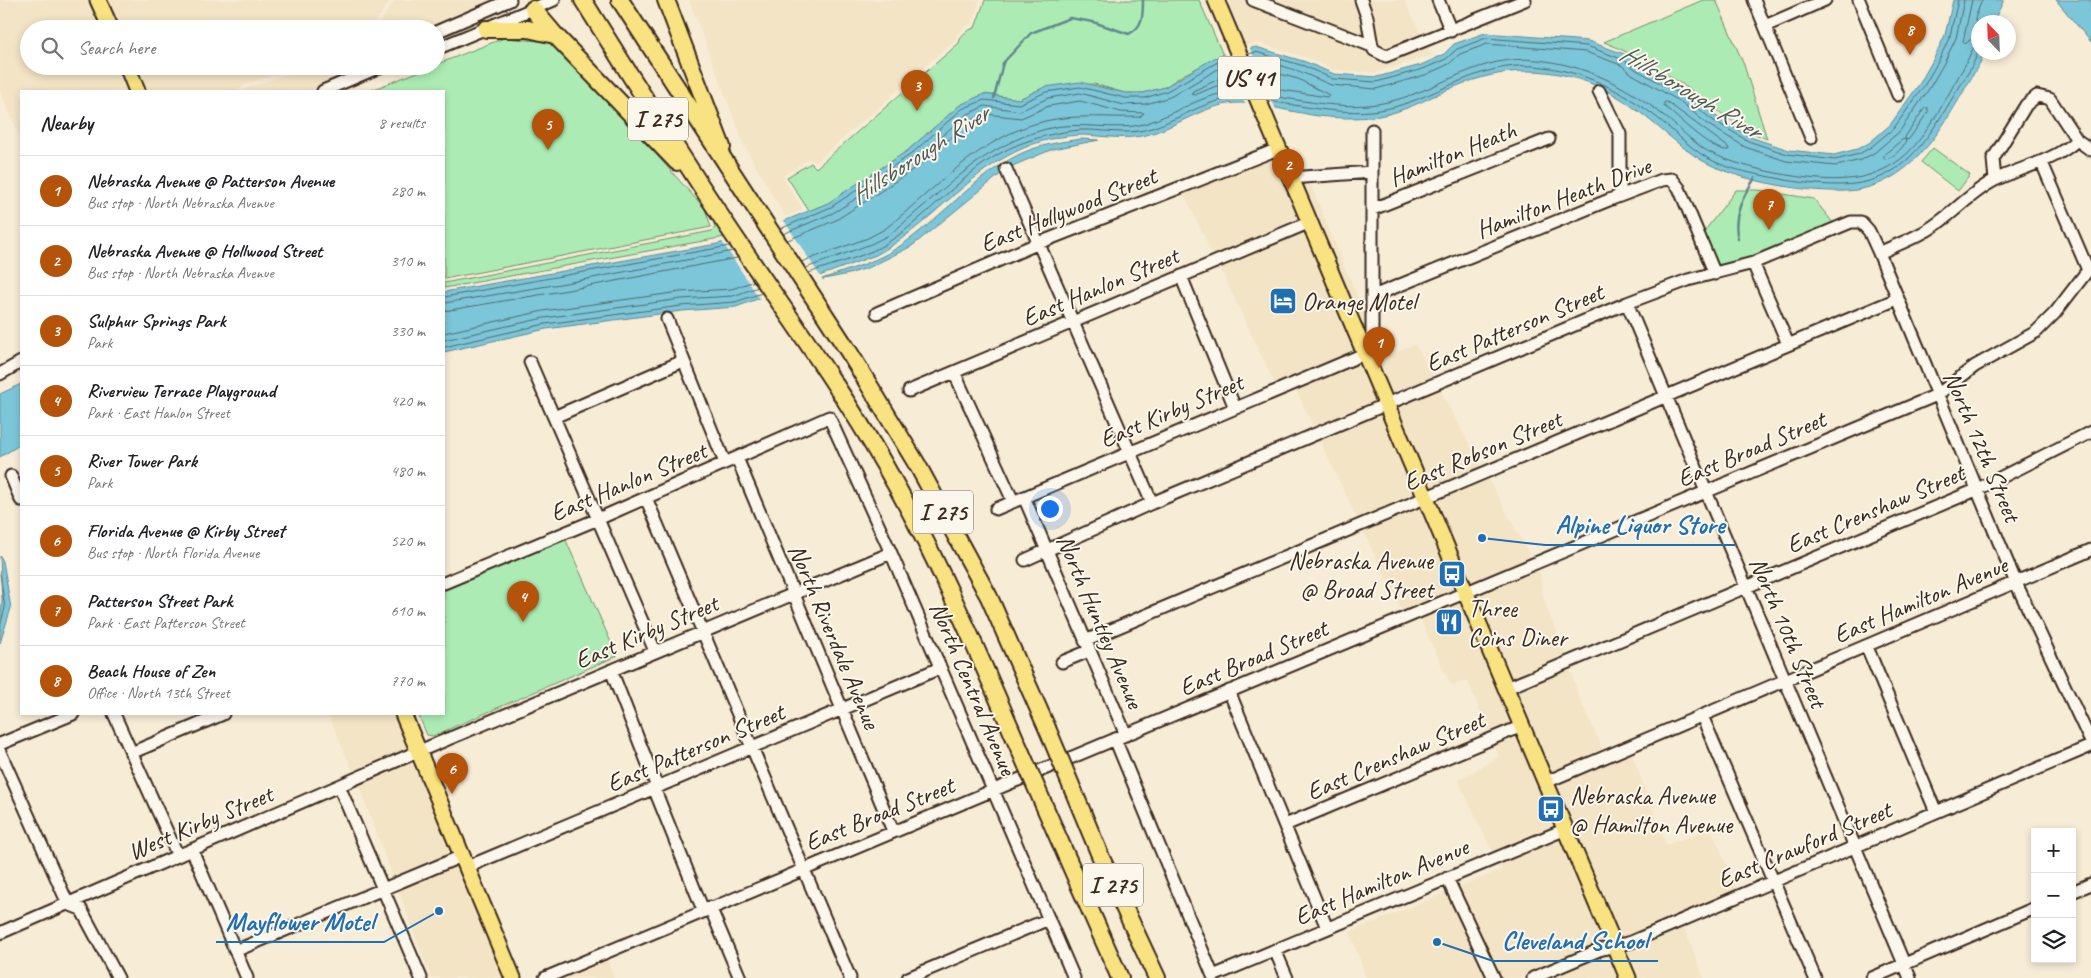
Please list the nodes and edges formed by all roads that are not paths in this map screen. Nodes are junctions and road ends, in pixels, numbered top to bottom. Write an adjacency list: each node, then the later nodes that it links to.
1 (98, 0): 16 (main road)
2 (510, 0): 18 (street)
3 (554, 0): 14 (street)
4 (583, 0): 42 (highway, I 275)
5 (1216, 0): 34 (main road, US 41)
6 (1253, 0): 23 (street)
7 (1361, 0): 23 (street)
8 (1438, 0): 20 (street)
9 (1525, 0): 20 (street)
10 (1754, 0): 17 (street)
11 (1825, 0): 17 (street)
12 (1859, 0): 29 (street)
13 (668, 3): 39 (highway)
14 (530, 4): 19 (street); 21 (highway)
15 (623, 5): 39 (highway, I 275)
16 (107, 20)
17 (1765, 26): 31 (street)
18 (445, 28)
19 (486, 29): 21 (highway); 22 (street)
20 (1451, 32): 23 (street)
21 (555, 34): 42 (highway)
22 (445, 45)
23 (1372, 46)
24 (131, 75): 26 (main road)
25 (361, 75): 27 (street)
26 (137, 90)
27 (325, 90)
28 (1599, 91): 43 (street)
29 (1898, 95)
30 (1372, 130): 38 (street)
31 (1811, 138)
32 (1549, 139): 44 (street, Hamilton Heath)
33 (2077, 140): 35 (street); 36 (street); 41 (street)
34 (1278, 149): 40 (main road, US 41); 47 (street, East Hollywood Street)
35 (2091, 150)
36 (2042, 163): 41 (street); 50 (street, East Broad Street)
37 (1006, 169): 47 (street)
38 (1372, 172): 40 (street); 44 (street)
39 (733, 178): 159 (highway, I 275, bridge)
40 (1290, 178): 46 (main road, US 41)
41 (1995, 180): 48 (street)
42 (700, 185): 158 (highway, I 275, bridge)
43 (1620, 196): 51 (street, Hamilton Heath Drive); 53 (street, Hamilton Heath Drive)
44 (1373, 209): 53 (street)
45 (1861, 222): 48 (street, North 12th Street); 49 (street, East Patterson Street)
46 (1308, 223): 52 (street, East Hanlon Street); 60 (main road, US 41)
47 (1039, 243): 56 (street, East Hollywood Street); 58 (street)
48 (1879, 253): 54 (street, North 12th Street)
49 (1753, 264): 51 (street, East Patterson Street); 59 (street)
50 (2090, 271): 67 (street, East Broad Street)
51 (1715, 274): 55 (street, East Patterson Street)
52 (1181, 276): 58 (street, East Hanlon Street); 70 (street)
53 (1373, 296): 60 (street)
54 (1897, 299): 59 (street, East Robson Street); 67 (street, North 12th Street)
55 (1627, 303): 68 (street, North 10th Street); 69 (street, East Patterson Street)
56 (877, 313)
57 (667, 319): 61 (street)
58 (1073, 320): 64 (street, East Hanlon Street); 74 (street)
59 (1788, 344): 68 (street, East Robson Street)
60 (1364, 354): 69 (main road, US 41); 70 (street, East Kirby Street)
61 (682, 361): 72 (street); 76 (street)
62 (530, 362): 72 (street)
63 (20, 363): 65 (street)
64 (954, 372): 66 (street, East Hanlon Street); 82 (street, North Huntley Avenue)
65 (0, 374)
66 (909, 391)
67 (1937, 395): 78 (street, North 12th Street); 79 (street, East Broad Street)
68 (1666, 396): 79 (street, North 10th Street); 83 (street, East Robson Street)
69 (1386, 406): 83 (main road, US 41); 84 (street, East Patterson Street)
70 (1235, 408): 74 (street, East Kirby Street)
71 (829, 417): 75 (street, East Hanlon Street); 89 (street, North Central Avenue)
72 (554, 418): 86 (street)
73 (2091, 432): 78 (street, East Crenshaw Street)
74 (1129, 451): 82 (street, East Kirby Street); 84 (street)
75 (737, 458): 76 (street, East Hanlon Street); 95 (street, North Riverdale Avenue)
76 (725, 463): 81 (street, East Hanlon Street)
77 (11, 476): 80 (street)
78 (1976, 490): 92 (street, North 12th Street); 93 (street, East Crenshaw Street)
79 (1705, 492): 93 (street, North 10th Street); 94 (street, East Broad Street)
80 (20, 498)
81 (646, 498): 86 (street, East Hanlon Street); 96 (street)
82 (1018, 499): 85 (street, East Kirby Street); 88 (street, North Huntley Avenue)
83 (1427, 499): 94 (main road, US 41); 97 (street, East Robson Street)
84 (1152, 503): 88 (street, East Patterson Street)
85 (996, 508)
86 (598, 519): 91 (street, East Hanlon Street); 99 (street)
87 (2091, 550): 92 (street, East Hamilton Avenue)
88 (1046, 551): 90 (street, East Patterson Street); 97 (street, North Huntley Avenue)
89 (892, 553): 95 (street, East Kirby Street); 101 (street, North Central Avenue)
90 (1025, 560)
91 (445, 583)
92 (2016, 583): 98 (street, East Hamilton Avenue); 115 (street, North 12th Street)
93 (1746, 587): 103 (street, North 10th Street); 104 (street, East Crenshaw Street)
94 (1466, 593): 104 (main road, US 41); 105 (street, East Broad Street)
95 (793, 594): 96 (street, East Kirby Street); 106 (street, North Riverdale Avenue)
96 (703, 631): 99 (street, East Kirby Street); 116 (street)
97 (1087, 646): 100 (street, East Robson Street); 113 (street, North Huntley Avenue)
98 (1867, 647): 103 (street, East Hamilton Avenue); 124 (street)
99 (655, 651): 102 (street, East Kirby Street)
100 (1062, 662)
101 (940, 668): 106 (street, East Patterson Street); 123 (street, North Central Avenue)
102 (611, 670): 118 (street, East Kirby Street); 122 (street)
103 (1785, 681): 111 (street, East Hamilton Avenue); 128 (street, North 10th Street)
104 (1506, 688): 112 (main road, US 41)
105 (1229, 692): 113 (street, East Broad Street); 125 (street)
106 (841, 710): 116 (street, East Patterson Street); 127 (street, North Riverdale Avenue)
107 (70, 715): 114 (street)
108 (114, 715): 119 (street)
109 (221, 715): 119 (street)
110 (403, 715): 118 (main road)
111 (1702, 716): 120 (street, East Hamilton Avenue); 134 (street)
112 (1522, 726): 120 (main road, US 41); 125 (street, East Crenshaw Street)
113 (1120, 737): 123 (street, East Broad Street); 148 (street, North Huntley Avenue)
114 (0, 744)
115 (2091, 744): 124 (street, East Crawford Street)
116 (752, 747): 122 (street, East Patterson Street); 132 (street)
117 (0, 752): 138 (street)
118 (419, 752): 121 (street, West Kirby Street); 131 (main road)
119 (132, 753): 130 (street)
120 (1546, 782): 126 (main road, US 41)
121 (339, 786): 129 (street, West Kirby Street); 136 (street)
122 (655, 788): 131 (street, East Patterson Street); 139 (street)
123 (993, 790): 127 (street, East Broad Street); 141 (street, North Central Avenue)
124 (1936, 812): 128 (street, East Crawford Street)
125 (1286, 825): 142 (street)
126 (1566, 829): 133 (street, East Hamilton Avenue); 144 (main road, US 41)
127 (893, 831): 132 (street, East Broad Street)
128 (1855, 846): 134 (street, East Crawford Street); 147 (street, North 10th Street)
129 (192, 850): 130 (street, West Kirby Street); 146 (street)
130 (178, 856): 138 (street, West Kirby Street)
131 (465, 862): 136 (street, East Patterson Street); 152 (main road)
132 (805, 868): 139 (street, East Broad Street); 155 (street)
133 (1447, 878): 142 (street, East Hamilton Avenue); 161 (street)
134 (1774, 881): 144 (street, East Crawford Street); 164 (street)
135 (2091, 884): 137 (street)
136 (384, 889): 146 (street, East Patterson Street); 151 (street)
137 (2076, 890)
138 (68, 904): 143 (street, West Kirby Street); 149 (street)
139 (706, 909): 153 (street, East Broad Street); 154 (street)
140 (2031, 910): 147 (street)
141 (1049, 920): 156 (street); 157 (street, North Central Avenue)
142 (1327, 928): 145 (street, East Hamilton Avenue)
143 (0, 933)
144 (1615, 946): 162 (street, East Crawford Street); 163 (main road, US 41)
145 (1275, 950): 148 (street, East Hamilton Avenue); 160 (street)
146 (235, 951): 150 (street)
147 (1904, 964): 165 (street); 166 (street, North 10th Street)
148 (1213, 976)
149 (118, 978)
150 (246, 978)
151 (421, 978)
152 (514, 978)
153 (545, 978)
154 (740, 978)
155 (850, 978)
156 (908, 978)
157 (1074, 978)
158 (1120, 978)
159 (1157, 978)
160 (1287, 978)
161 (1494, 978)
162 (1532, 978)
163 (1628, 978)
164 (1815, 978)
165 (1872, 978)
166 (1910, 978)

